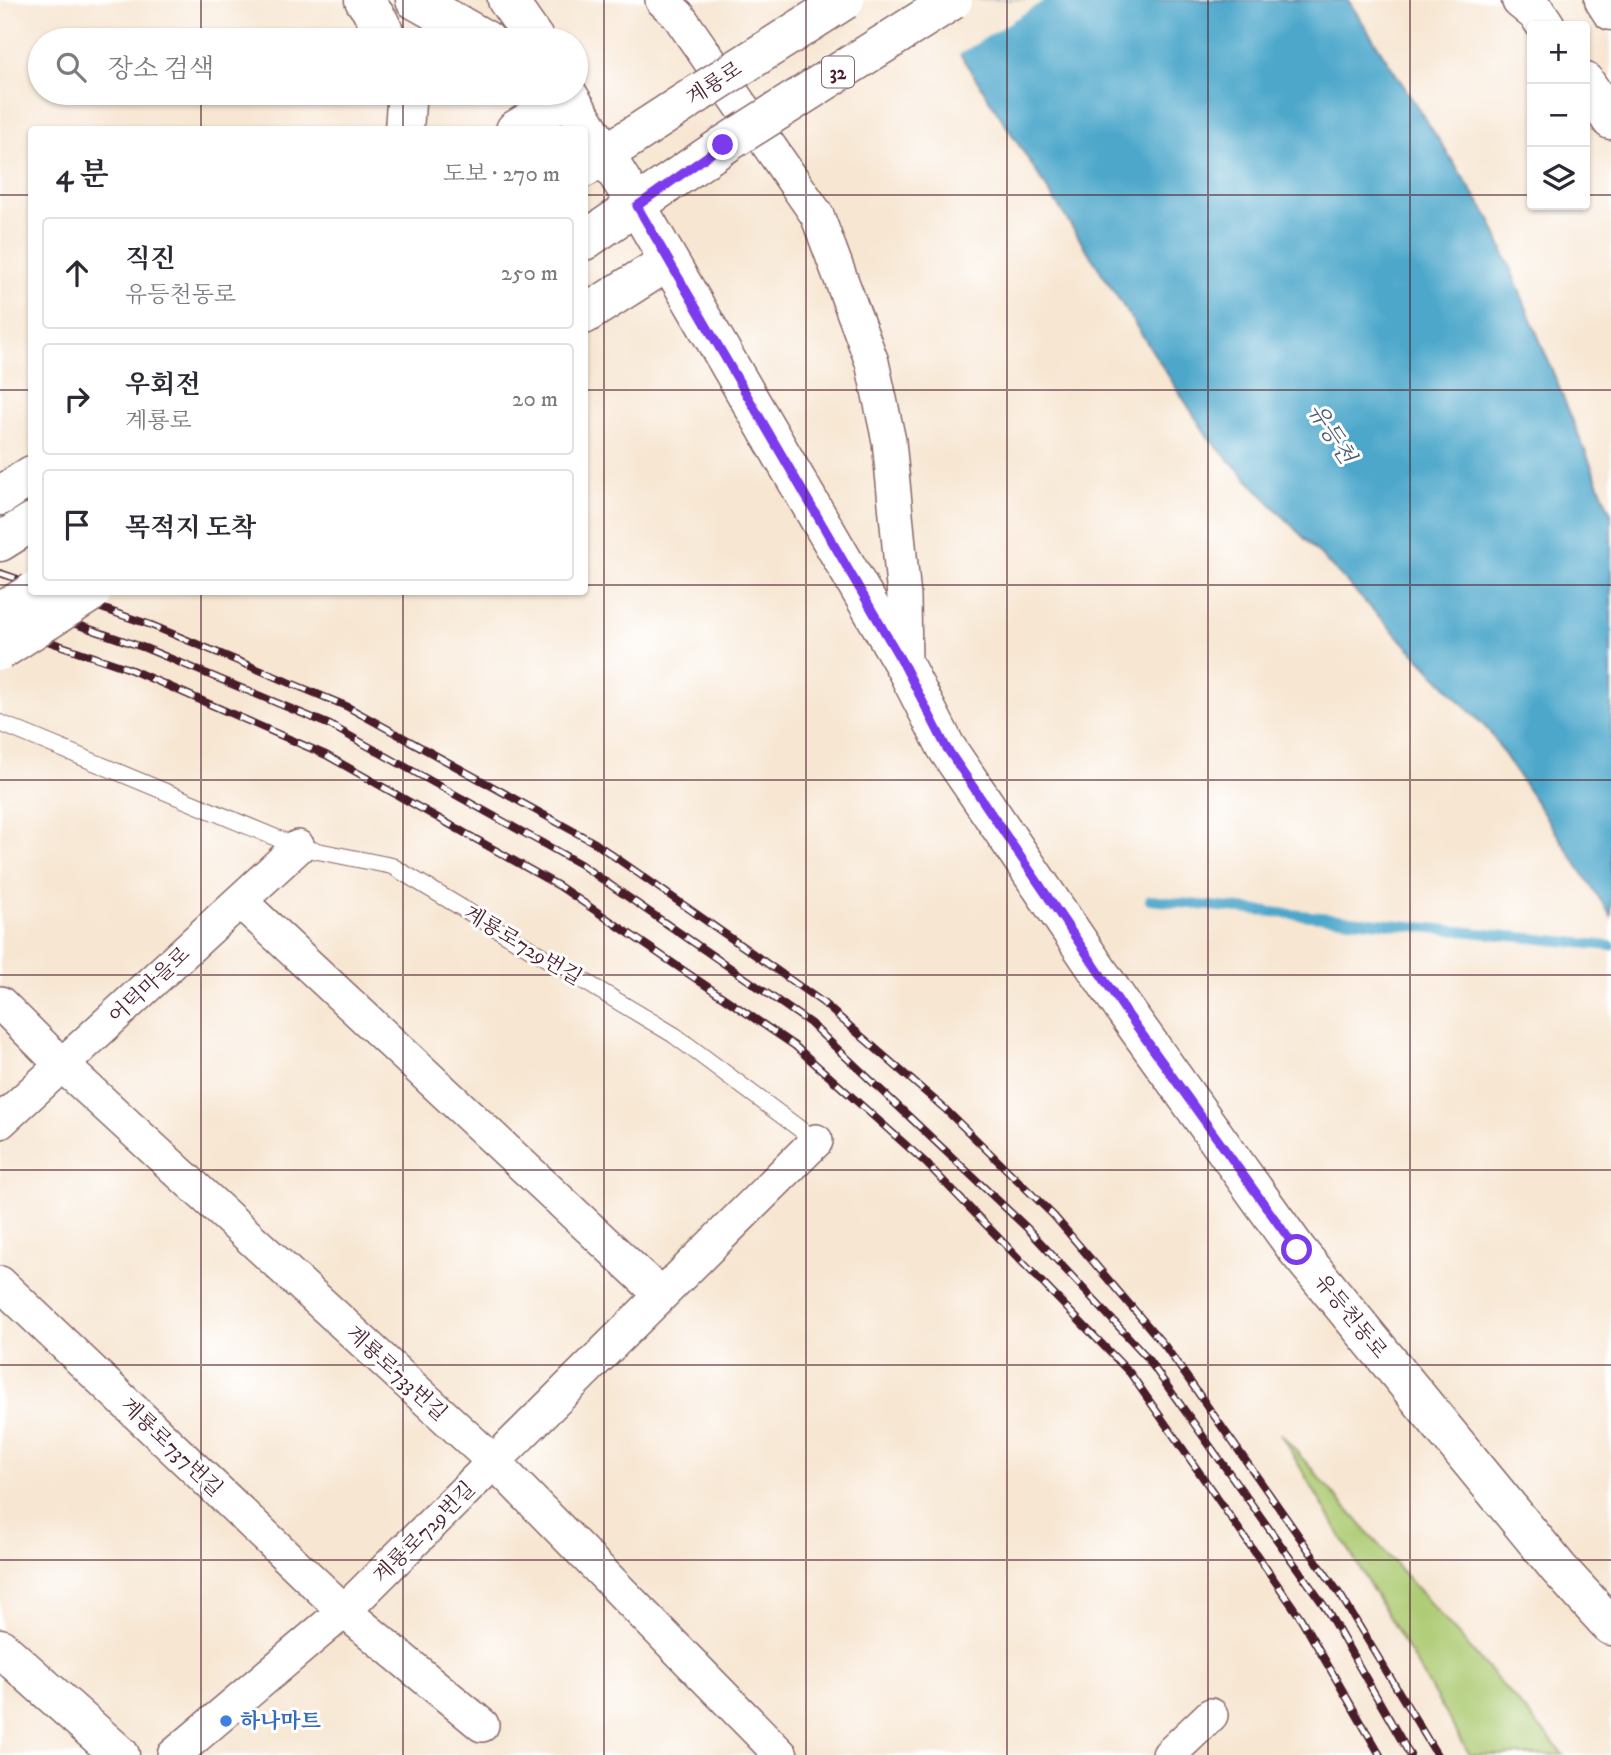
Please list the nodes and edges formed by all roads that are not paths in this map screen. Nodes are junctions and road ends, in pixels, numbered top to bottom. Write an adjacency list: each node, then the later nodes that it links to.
1 (364, 0): 11 (main road)
2 (415, 0): 12 (main road)
3 (507, 0): 13 (main road)
4 (662, 0): 38 (street)
5 (845, 0): 23 (main road, 계룡로, bridge)
6 (953, 0): 24 (main road, 32, bridge)
7 (1521, 0): 10 (main road)
8 (1604, 0): 9 (main road)
9 (1611, 11)
10 (1543, 21)
11 (382, 28)
12 (465, 28)
13 (527, 28)
14 (1586, 84): 18 (main road)
15 (406, 105): 19 (main road)
16 (553, 105): 20 (main road)
17 (572, 105): 21 (main road, 유등천동로)
18 (1611, 120)
19 (404, 126)
20 (521, 126)
21 (581, 126)
22 (588, 144): 23 (main road, 유등천동로)
23 (595, 161): 24 (main road, 유등천동로)
24 (637, 206): 25 (main road, 32); 26 (main road, 유등천동로)
25 (588, 238)
26 (669, 261): 27 (main road); 38 (main road, 유등천동로)
27 (588, 312)
28 (28, 473): 29 (street)
29 (0, 475)
30 (28, 476): 31 (main road)
31 (0, 496)
32 (28, 524): 33 (main road)
33 (0, 542)
34 (28, 595): 36 (main road, bridge)
35 (87, 595): 37 (main road, bridge)
36 (0, 612)
37 (0, 651)
38 (905, 667): 50 (main road, 유등천동로)
39 (0, 723): 40 (lane, 계룡로729번길)
40 (298, 848): 41 (street, 어덕마을로); 45 (lane, 계룡로729번길)
41 (240, 901): 43 (street, 어덕마을로); 47 (street)
42 (0, 1003): 43 (street, 계룡로733번길)
43 (62, 1065): 44 (street, 어덕마을로); 48 (street, 계룡로733번길)
44 (0, 1122)
45 (816, 1141): 47 (street, 계룡로729번길)
46 (0, 1283): 49 (street, 계룡로737번길)
47 (662, 1295): 48 (street, 계룡로729번길)
48 (494, 1462): 49 (street, 계룡로729번길); 56 (street, 계룡로733번길)
49 (344, 1611): 53 (street, 계룡로737번길); 55 (street, 계룡로729번길)
50 (1611, 1626)
51 (0, 1648): 54 (main road)
52 (1211, 1715): 57 (street)
53 (482, 1725)
54 (120, 1755)
55 (174, 1755)
56 (781, 1755)
57 (1169, 1755)

